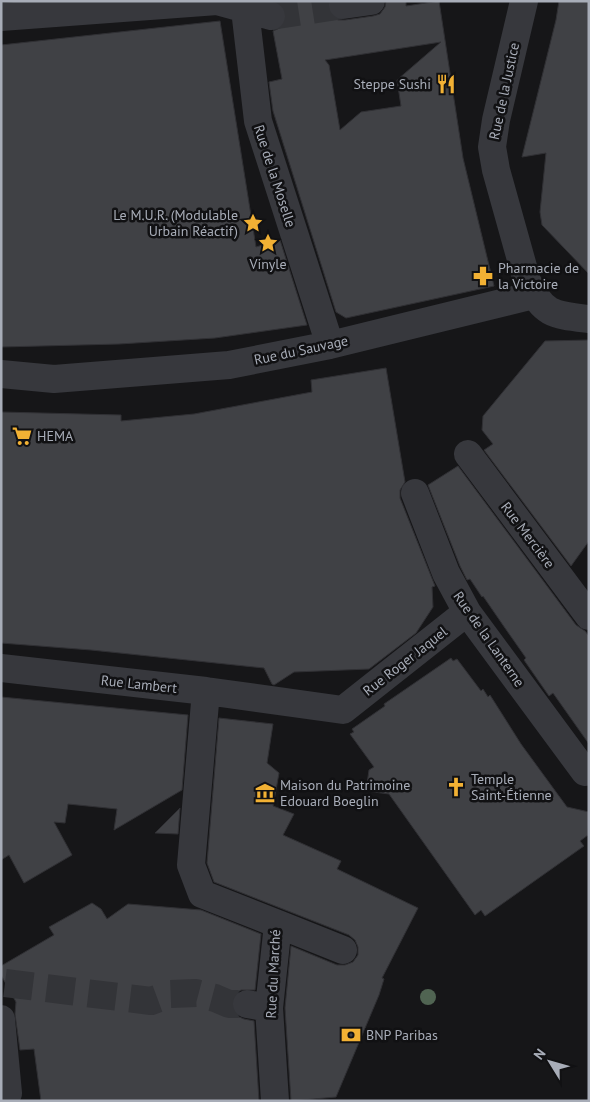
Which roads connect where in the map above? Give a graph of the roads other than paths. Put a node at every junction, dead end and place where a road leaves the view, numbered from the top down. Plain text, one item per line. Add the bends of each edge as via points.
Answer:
1 (371, 1) edge
2 (524, 1) edge
3 (342, 6) dead end
4 (254, 9) edge
5 (1, 17) edge
6 (534, 295) junction
7 (589, 319) edge
8 (330, 345) junction
9 (1, 374) edge
10 (468, 454) dead end
11 (415, 493) dead end
12 (467, 612) junction
13 (589, 616) edge
14 (1, 668) edge
15 (206, 691) junction
16 (343, 710) joint
17 (585, 772) dead end
18 (278, 924) junction
19 (343, 950) dead end
20 (2, 1019) edge
21 (2, 1101) edge
22 (275, 1101) edge

1 - 3 street
2 - 6 street, Rue de la Justice via 492,147 524,272
4 - 5 street via 217,1
4 - 8 street, Rue de la Moselle via 258,121
6 - 7 street via 545,309 561,316
6 - 8 street, Rue du Sauvage
8 - 9 street, Rue du Sauvage via 229,365 54,379
10 - 13 street, Rue Mercière
11 - 12 street, Rue de la Lanterne via 446,572
12 - 16 street, Rue Roger Jaquel
12 - 17 street, Rue de la Lanterne
14 - 15 street, Rue Lambert
15 - 16 street, Rue Lambert
15 - 18 street, Rue du Marché via 191,865 202,894
18 - 19 street
18 - 22 street, Rue du Marché via 258,1006
20 - 21 street via 8,1093

